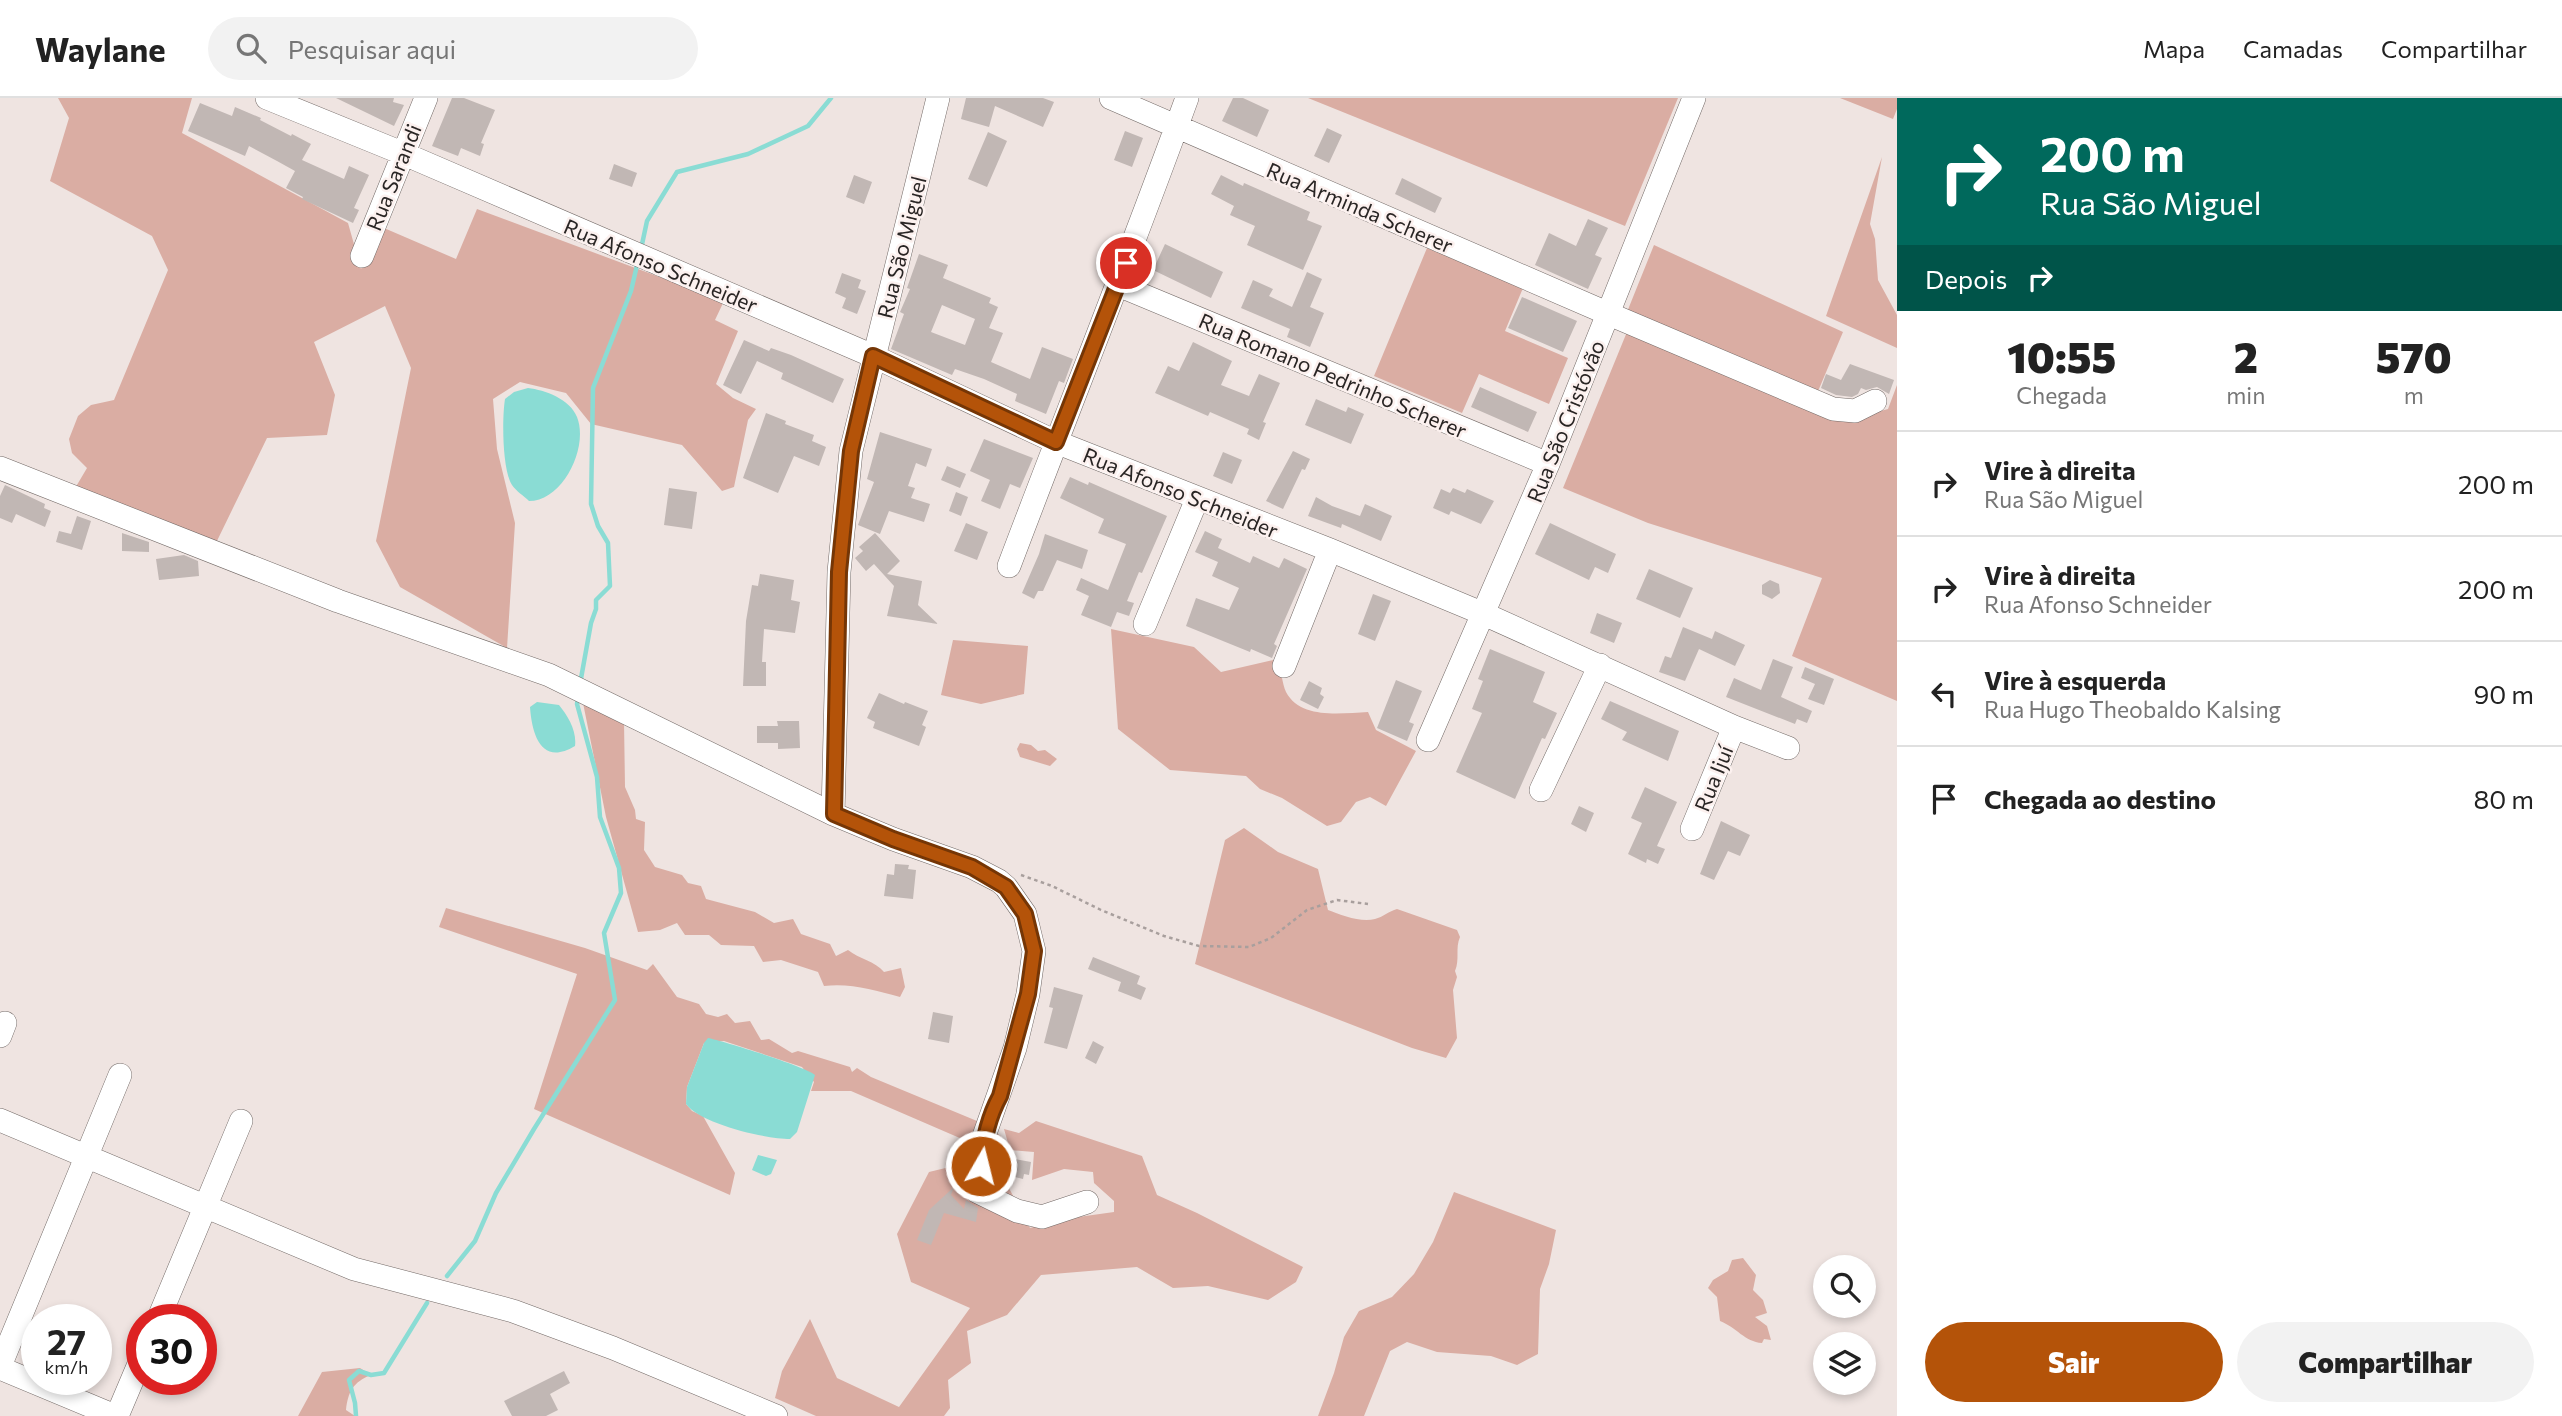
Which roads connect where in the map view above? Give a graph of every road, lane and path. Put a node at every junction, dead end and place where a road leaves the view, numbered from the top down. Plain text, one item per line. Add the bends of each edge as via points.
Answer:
1 (267, 98) edge
2 (426, 98) edge
3 (938, 98) edge
4 (1111, 98) edge
5 (1187, 98) edge
6 (1694, 98) edge
7 (1176, 128) junction
8 (402, 153) junction
9 (362, 256) dead end
10 (1118, 285) junction
11 (1609, 314) junction
12 (873, 356) junction
13 (1875, 401) dead end
14 (1056, 442) junction
15 (1548, 464) junction
16 (0, 468) edge
17 (1197, 499) junction
18 (1330, 550) junction
19 (1009, 566) dead end
20 (1484, 614) junction
21 (1145, 624) dead end
22 (1600, 664) junction
23 (1284, 666) dead end
24 (1734, 727) junction
25 (1428, 740) dead end
26 (1788, 748) dead end
27 (1541, 790) dead end
28 (834, 814) junction
29 (1692, 829) dead end
30 (999, 881) junction
31 (1368, 904) dead end
32 (120, 1075) dead end
33 (0, 1120) edge
34 (241, 1121) dead end
35 (87, 1156) junction
36 (1087, 1202) dead end
37 (206, 1205) junction
38 (165, 1304) edge
39 (0, 1367) edge
40 (126, 1393) edge
41 (746, 1410) edge
42 (116, 1416) edge
43 (776, 1416) edge

1 - 8 street, Rua Afonso Schneider
2 - 8 street, Rua Sarandi
3 - 12 street, Rua São Miguel
4 - 7 street, Rua Arminda Scherer
5 - 7 street
6 - 11 street, Rua São Cristóvão
7 - 10 street
7 - 11 street, Rua Arminda Scherer
8 - 9 street, Rua Sarandi
8 - 12 street, Rua Afonso Schneider
10 - 14 street
10 - 15 street, Rua Romano Pedrinho Scherer
11 - 13 street, Rua Arminda Scherer via 1833,409 1855,411
11 - 15 street, Rua São Cristóvão
12 - 14 street, Rua Afonso Schneider
12 - 28 street, Rua São Miguel via 851,451 839,572
14 - 17 street, Rua Afonso Schneider
14 - 19 street
15 - 20 street, Rua São Cristóvão
16 - 28 street via 338,601 549,674
17 - 18 street, Rua Afonso Schneider
17 - 21 street
18 - 20 street, Rua Afonso Schneider
18 - 23 street
20 - 22 street, Rua Afonso Schneider
20 - 25 street, Rua São Cristóvão
22 - 24 street, Rua Afonso Schneider
22 - 27 street
24 - 26 street, Rua Afonso Schneider
24 - 29 street, Rua Ijuí
28 - 30 street
30 - 31 path via 1023,874 1164,936 1199,946 1249,947 1271,938 1307,910 1336,900
30 - 36 street via 1025,914 1034,951 1015,1048 984,1139 978,1192 1017,1211 1042,1216
32 - 35 street
33 - 35 street
34 - 37 street
35 - 37 street
35 - 39 street
37 - 38 street
37 - 41 street via 354,1269 513,1311 613,1348
39 - 42 street
40 - 42 street
41 - 43 street

